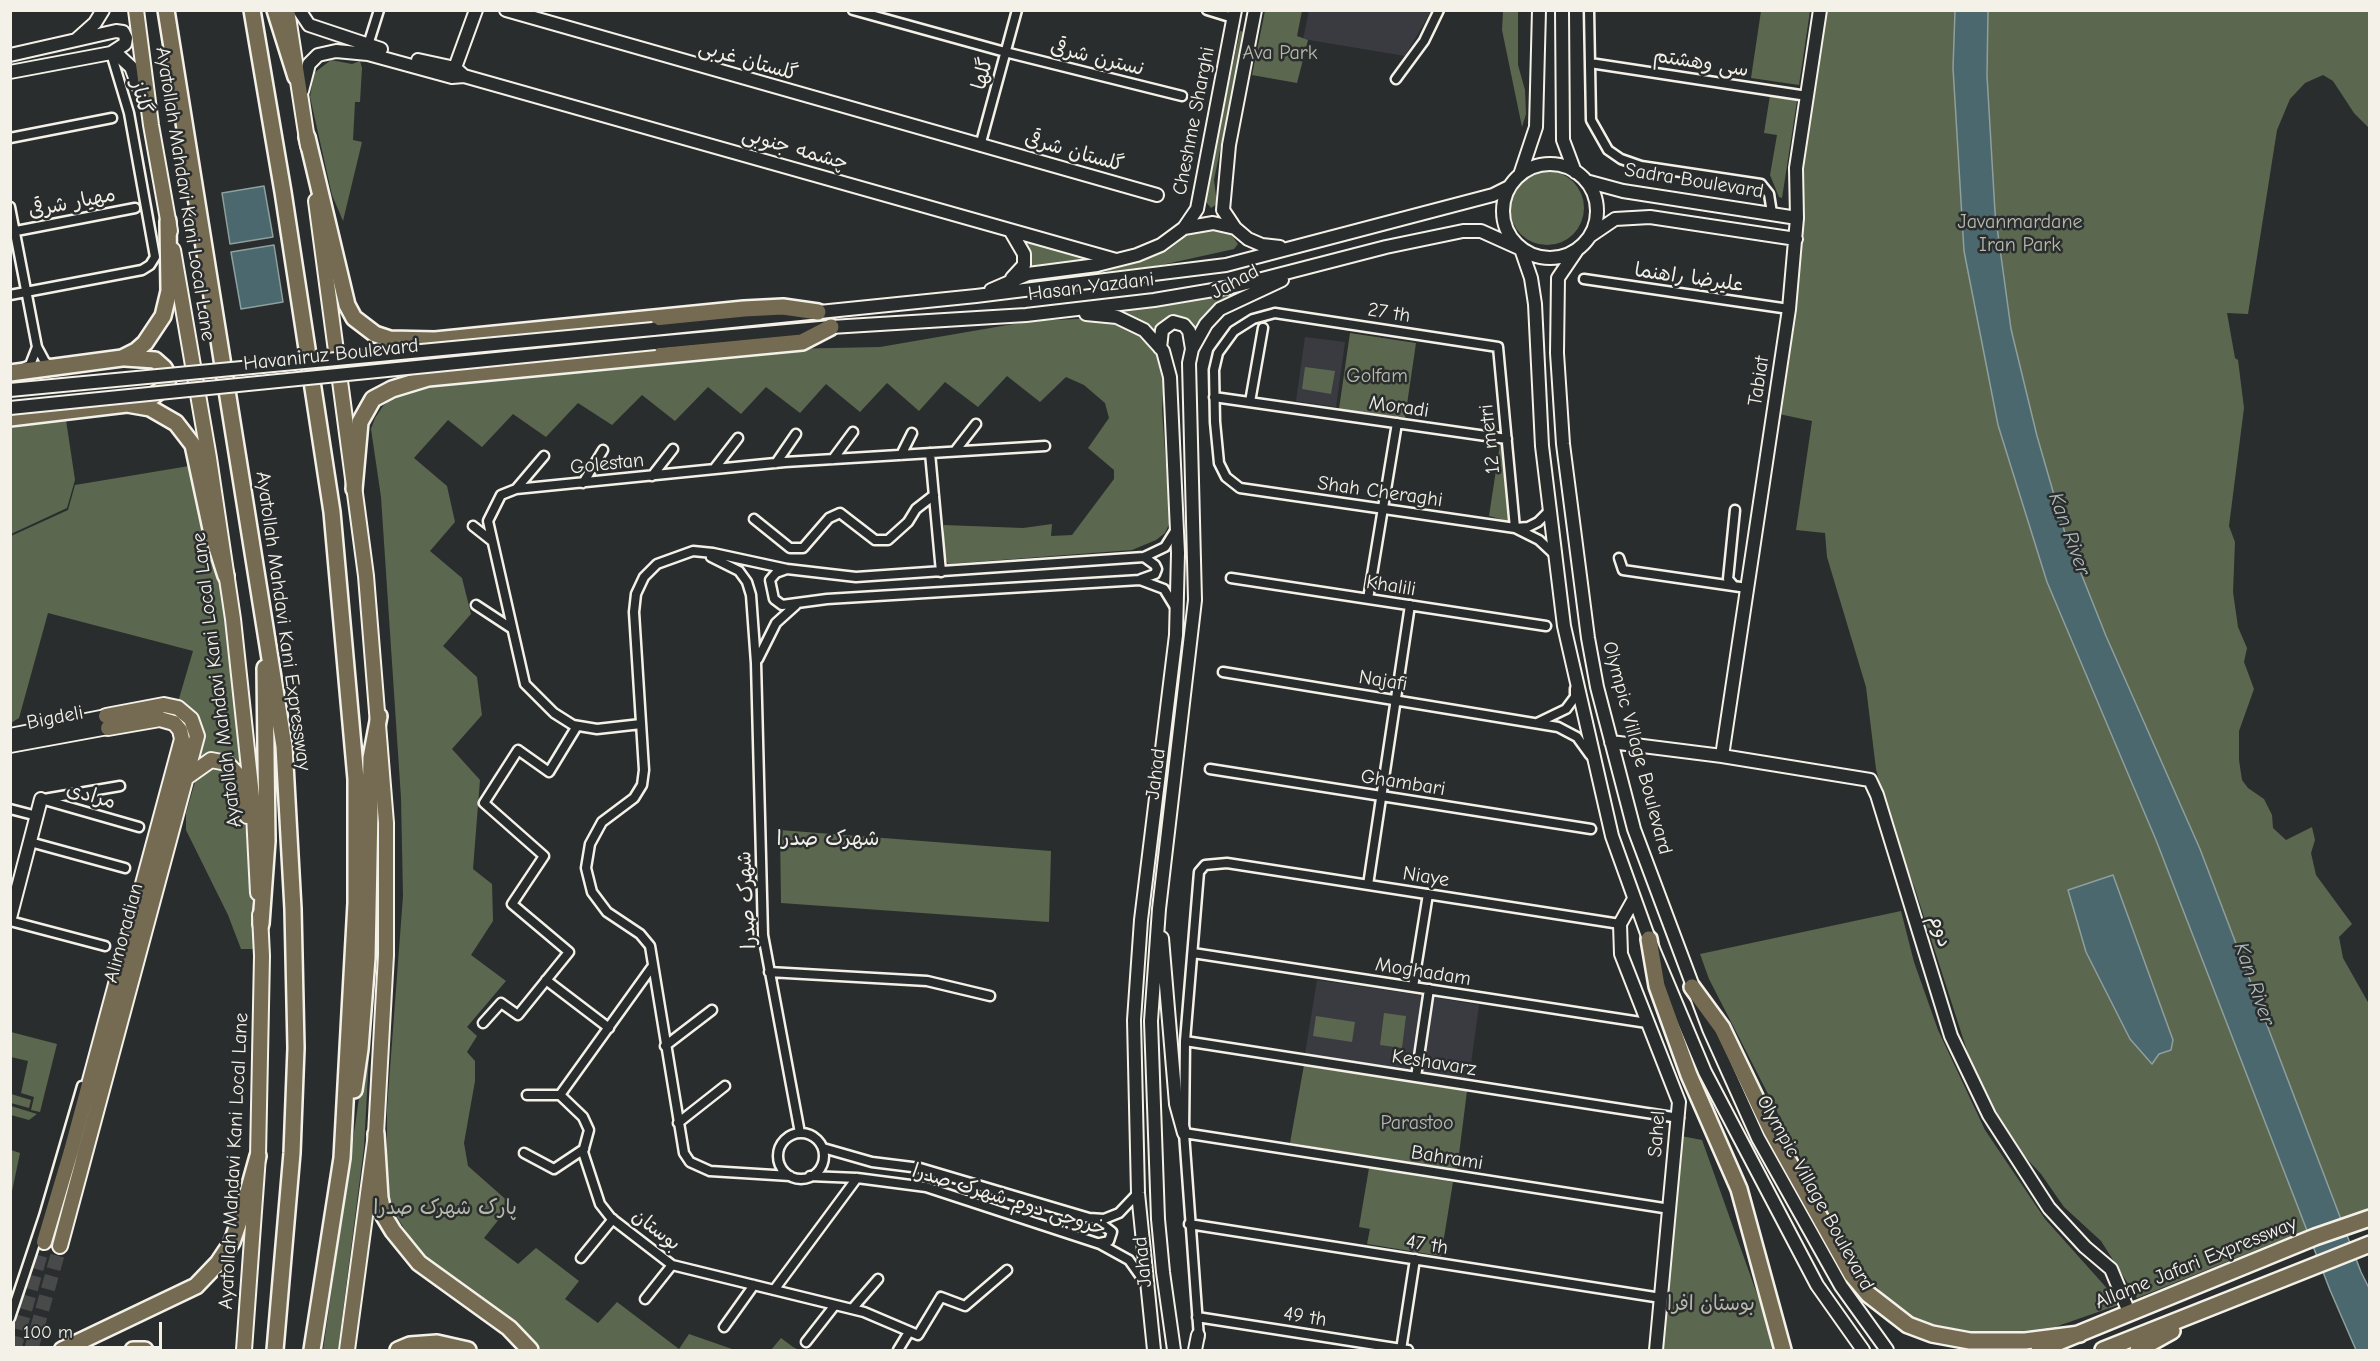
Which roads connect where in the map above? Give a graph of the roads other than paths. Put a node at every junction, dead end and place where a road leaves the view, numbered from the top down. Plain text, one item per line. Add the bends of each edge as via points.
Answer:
1 (103, 10) edge
2 (136, 10) edge
3 (166, 10) edge
4 (252, 10) edge
5 (275, 10) edge
6 (287, 10) edge
7 (299, 10) edge
8 (379, 10) edge
9 (477, 10) edge
10 (506, 10) edge
11 (853, 10) edge
12 (1017, 10) edge
13 (1208, 10) edge
14 (1255, 10) edge
15 (1439, 10) edge
16 (1539, 10) edge
17 (1562, 10) edge
18 (1589, 10) edge
19 (1820, 10) edge
20 (1234, 14) edge
21 (73, 43) junction
22 (368, 45) junction
23 (1005, 52) junction
24 (111, 53) junction
25 (10, 55) edge
26 (1590, 63) junction
27 (10, 72) edge
28 (457, 74) junction
29 (296, 77) junction
30 (1396, 79) dead end
31 (1182, 96) dead end
32 (1807, 96) junction
33 (301, 102) junction
34 (112, 118) dead end
35 (151, 125) junction
36 (307, 137) junction
37 (10, 138) edge
38 (980, 146) junction
39 (1575, 172) junction
40 (1520, 175) junction
41 (1586, 182) junction
42 (1509, 187) junction
43 (1157, 195) dead end
44 (10, 207) edge
45 (135, 208) dead end
46 (1197, 209) junction
47 (1223, 210) junction
48 (1772, 213) junction
49 (1797, 218) junction
50 (168, 221) junction
51 (1184, 228) junction
52 (1234, 228) junction
53 (1010, 230) junction
54 (13, 232) edge
55 (1590, 237) junction
56 (1796, 239) junction
57 (1288, 248) junction
58 (1521, 249) junction
59 (1577, 250) junction
60 (1116, 260) junction
61 (1310, 267) junction
62 (1584, 279) dead end
63 (1011, 280) junction
64 (26, 292) junction
65 (10, 295) edge
66 (976, 296) junction
67 (1789, 309) junction
68 (818, 312) junction
69 (1026, 315) junction
70 (831, 327) junction
71 (1263, 328) dead end
72 (653, 329) joint
73 (435, 340) junction
74 (655, 343) joint
75 (37, 347) junction
76 (1498, 347) joint
77 (1160, 348) junction
78 (1192, 349) junction
79 (122, 358) junction
80 (52, 366) junction
81 (14, 372) edge
82 (428, 378) junction
83 (10, 390) edge
84 (1215, 397) junction
85 (1250, 402) junction
86 (127, 404) junction
87 (10, 408) edge
88 (10, 418) edge
89 (1397, 423) junction
90 (976, 424) dead end
91 (853, 432) dead end
92 (912, 433) dead end
93 (796, 434) dead end
94 (738, 438) dead end
95 (1507, 439) junction
96 (1045, 446) dead end
97 (673, 449) dead end
98 (603, 450) dead end
99 (955, 452) junction
100 (930, 453) junction
101 (901, 455) junction
102 (544, 456) dead end
103 (832, 459) junction
104 (776, 463) junction
105 (714, 469) junction
106 (652, 476) junction
107 (583, 483) junction
108 (354, 489) junction
109 (516, 489) junction
110 (934, 495) junction
111 (1383, 509) junction
112 (1735, 510) dead end
113 (1549, 511) junction
114 (754, 519) dead end
115 (473, 526) dead end
116 (1515, 528) junction
117 (1176, 529) junction
118 (492, 542) junction
119 (693, 551) junction
120 (1554, 554) junction
121 (1144, 557) junction
122 (1619, 558) dead end
123 (787, 569) junction
124 (940, 572) junction
125 (226, 576) junction
126 (1231, 578) dead end
127 (1140, 580) junction
128 (1734, 586) junction
129 (1747, 588) junction
130 (1368, 599) junction
131 (476, 605) dead end
132 (796, 605) junction
133 (1410, 605) junction
134 (1177, 613) junction
135 (1546, 626) dead end
136 (511, 628) junction
137 (267, 641) junction
138 (756, 663) junction
139 (1223, 672) dead end
140 (1575, 685) junction
141 (1395, 700) junction
142 (379, 716) junction
143 (107, 722) junction
144 (1537, 723) junction
145 (641, 724) junction
146 (578, 726) junction
147 (10, 735) edge
148 (1611, 742) junction
149 (10, 746) edge
150 (1722, 756) junction
151 (1594, 764) junction
152 (1210, 769) dead end
153 (187, 777) junction
154 (120, 786) dead end
155 (1381, 796) junction
156 (41, 799) junction
157 (10, 809) edge
158 (37, 816) junction
159 (140, 827) dead end
160 (1591, 829) dead end
161 (30, 842) junction
162 (255, 851) junction
163 (125, 867) dead end
164 (15, 882) edge
165 (1368, 885) junction
166 (1428, 894) junction
167 (1634, 899) junction
168 (1160, 909) junction
169 (10, 920) edge
170 (261, 924) junction
171 (1620, 924) junction
172 (1649, 939) junction
173 (105, 946) dead end
174 (1193, 953) junction
175 (652, 967) junction
176 (769, 972) junction
177 (546, 980) junction
178 (1413, 987) junction
179 (1692, 987) junction
180 (1430, 989) junction
181 (990, 996) dead end
182 (712, 1010) dead end
183 (483, 1023) dead end
184 (1647, 1023) junction
185 (609, 1028) junction
186 (102, 1038) junction
187 (1185, 1041) junction
188 (665, 1046) junction
189 (1416, 1077) junction
190 (725, 1086) dead end
191 (527, 1095) dead end
192 (560, 1095) junction
193 (1679, 1118) junction
194 (678, 1123) junction
195 (800, 1133) junction
196 (1184, 1133) junction
197 (376, 1134) junction
198 (823, 1148) junction
199 (584, 1149) junction
200 (524, 1153) dead end
201 (258, 1156) junction
202 (342, 1158) junction
203 (790, 1176) junction
204 (810, 1176) junction
205 (857, 1178) junction
206 (1138, 1193) junction
207 (1670, 1209) junction
208 (1095, 1218) junction
209 (2370, 1218) edge
210 (613, 1219) junction
211 (1189, 1224) junction
212 (44, 1242) tunnel mouth
213 (1100, 1244) junction
214 (2370, 1244) edge
215 (60, 1246) tunnel mouth
216 (581, 1258) dead end
217 (1415, 1259) junction
218 (672, 1265) junction
219 (1007, 1270) dead end
220 (878, 1280) dead end
221 (754, 1285) junction
222 (1147, 1285) junction
223 (774, 1290) junction
224 (1661, 1298) junction
225 (645, 1299) dead end
226 (835, 1305) junction
227 (2126, 1305) dead end
228 (852, 1309) junction
229 (2197, 1314) junction
230 (1197, 1317) junction
231 (10, 1318) edge
232 (724, 1327) dead end
233 (909, 1332) junction
234 (2080, 1334) junction
235 (1198, 1335) joint
236 (806, 1342) dead end
237 (62, 1350) edge
238 (133, 1350) edge
239 (145, 1350) edge
240 (244, 1350) edge
241 (275, 1350) edge
242 (312, 1350) edge
243 (347, 1350) edge
244 (398, 1350) edge
245 (468, 1350) edge
246 (530, 1350) edge
247 (898, 1350) edge
248 (1154, 1350) edge
249 (1174, 1350) edge
250 (1198, 1350) edge
251 (1403, 1350) edge
252 (1656, 1350) edge
253 (1783, 1350) edge
254 (1863, 1350) edge
255 (1887, 1350) edge
256 (2039, 1350) edge
257 (2103, 1350) edge
258 (2138, 1350) edge

1 - 21 street
2 - 35 main road, Ayatollah Mahdavi Kani Local Lane
3 - 137 highway, Ayatollah Mahdavi Kani Expressway
4 - 202 highway via 332,512 356,779 356,903
5 - 29 highway
6 - 29 main road
7 - 22 street, چشمه جنوبی via 309,25
8 - 22 street
9 - 28 street
10 - 38 street, گلستان غربی
11 - 23 street, نسترن شرقی
12 - 23 street, گلها
13 - 20 street
14 - 47 street, Cheshme Sharghi via 1228,145
15 - 30 street via 1424,41
16 - 40 street via 1536,127
17 - 39 street via 1563,140
18 - 26 street
19 - 32 street, Tabiat
20 - 46 street, Cheshme Sharghi
21 - 24 street via 123,32 125,44
21 - 25 street
22 - 28 street, چشمه جنوبی
23 - 31 street, نسترن شرقی
23 - 38 street, گلها
24 - 27 street
24 - 35 street via 131,68
24 - 64 street, گلناز via 129,112 155,257 142,270
26 - 32 street, سی وهشتم
26 - 48 street via 1591,120 1608,150 1641,166 1761,184 1769,194
28 - 33 street, چشمه جنوبی via 368,54 336,51 318,56 309,64
28 - 53 street, چشمه جنوبی
29 - 33 main road
32 - 49 street, Tabiat via 1796,168
33 - 36 main road
34 - 37 street
35 - 50 main road, Ayatollah Mahdavi Kani Local Lane
36 - 73 highway via 339,280 354,318 375,334 390,339
36 - 108 main road
38 - 43 street, گلستان شرقی
39 - 40 street via 1547,164
39 - 41 street
40 - 42 street
41 - 48 street, Sadra Boulevard
41 - 55 street via 1597,208
42 - 57 street, Hasan Yazdani via 1493,195
42 - 58 street via 1503,207 1505,227
44 - 54 street
45 - 54 street, مهیار شرقی
46 - 47 street via 1207,218
46 - 51 street, Cheshme Sharghi
47 - 52 street
48 - 49 street, Sadra Boulevard
49 - 56 street, Tabiat
50 - 79 highway via 169,291 162,316 145,343
50 - 125 main road, Ayatollah Mahdavi Kani Local Lane
51 - 52 street via 1213,222
51 - 60 street, Cheshme Sharghi via 1161,245
52 - 57 street via 1262,245
53 - 60 street, چشمه جنوبی
53 - 63 street via 1024,254 1023,265
54 - 64 street
55 - 56 street via 1615,219 1650,217
55 - 59 street
56 - 67 street, Tabiat
57 - 66 street, Hasan Yazdani via 1226,265
58 - 59 street via 1549,258
58 - 61 street, Hasan Yazdani via 1481,231 1463,231
58 - 113 street, Olympic Village Boulevard via 1535,304
59 - 148 street, Olympic Village Boulevard via 1558,278 1557,352 1563,444 1588,638
60 - 63 street, Cheshme Sharghi
61 - 69 street, Hasan Yazdani via 1231,287
61 - 78 street, Jahad via 1220,309
62 - 67 street, علیرضا راهنما
63 - 66 street, Cheshme Sharghi
64 - 65 street
64 - 75 street
66 - 68 street, Hasan Yazdani
67 - 129 street, Tabiat
68 - 72 street, Hasan Yazdani
68 - 73 highway via 783,307 744,309
69 - 70 street, Hasan Yazdani
69 - 77 street, Jahad via 1117,317 1144,330
70 - 74 street, Hasan Yazdani
70 - 82 highway via 802,342
71 - 85 street
72 - 83 street, Havaniruz Boulevard, bridge
73 - 82 highway via 392,346 381,352 381,366 391,375
74 - 87 street, Havaniruz Boulevard, bridge
75 - 80 street via 45,362
75 - 81 street via 30,364
76 - 84 street, 27 th via 1275,313 1253,320 1226,340 1214,370
76 - 95 street, 12 metri
77 - 78 street via 1162,330 1173,322 1189,331
77 - 117 street, Jahad via 1170,377
78 - 168 street, Jahad via 1188,376 1195,600
79 - 80 highway
79 - 86 highway via 155,360 168,375 162,391
80 - 81 highway
82 - 108 highway via 387,390 368,405 358,429
84 - 85 street, Moradi
84 - 111 street, Shah Cheraghi via 1219,463 1226,477 1240,489
85 - 89 street, Moradi
86 - 88 highway
86 - 125 highway via 163,414 176,423 193,445 211,529
89 - 95 street, Moradi
89 - 111 street
90 - 99 street
91 - 103 street
92 - 101 street
93 - 104 street
94 - 105 street
95 - 116 street, 12 metri
96 - 99 street, Golestan
97 - 106 street
98 - 107 street
99 - 100 street, Golestan
100 - 101 street, Golestan
100 - 110 street
101 - 103 street, Golestan
102 - 109 street
103 - 104 street, Golestan
104 - 105 street, Golestan
105 - 106 street, Golestan
106 - 107 street, Golestan
107 - 109 street, Golestan
108 - 142 main road
109 - 118 street via 501,495 493,507 488,521
110 - 114 street via 888,540 875,540 840,513 829,518 803,548 789,548
110 - 124 street
111 - 116 street, Shah Cheraghi
111 - 130 street
112 - 128 street via 1728,579
113 - 116 street via 1538,522
113 - 120 street, Olympic Village Boulevard
115 - 118 street
116 - 120 street via 1539,540
117 - 121 street via 1165,547
117 - 134 street, Jahad
118 - 136 street
119 - 123 street
119 - 138 street, شهرک صدرا via 729,565 747,582
119 - 145 street via 657,564 644,577 636,594
120 - 140 street, Olympic Village Boulevard
121 - 124 street
121 - 127 street via 1157,569 1155,574
122 - 128 street via 1623,570
123 - 124 street via 856,577
123 - 132 street via 770,580 770,590 782,605
125 - 162 main road, Ayatollah Mahdavi Kani Local Lane via 245,720
126 - 130 street, Khalili
127 - 132 street via 827,599
127 - 134 street via 1158,585 1169,594
128 - 129 street
129 - 150 street, Tabiat
130 - 133 street, Khalili
131 - 136 street
132 - 138 street via 776,623
133 - 135 street, Khalili
133 - 141 street
134 - 206 street, Jahad via 1136,979
136 - 146 street via 525,684 554,713
137 - 170 highway via 267,841
137 - 241 highway, Ayatollah Mahdavi Kani Expressway via 284,746 296,1048 292,1153
138 - 176 street, شهرک صدرا via 763,935
139 - 141 street, Najafi
140 - 144 street via 1575,697 1566,709
140 - 151 street, Olympic Village Boulevard
141 - 144 street, Najafi
141 - 155 street
142 - 197 main road via 386,823 387,940
142 - 202 highway via 371,758 368,958 360,1049
143 - 147 street, Bigdeli
143 - 149 street, Bigdeli
143 - 153 main road, Alimoradian via 164,705 178,708 192,719 197,736
143 - 186 main road, Alimoradian via 160,719 174,723 182,739
144 - 151 street, Najafi via 1558,727 1576,737
145 - 146 street via 597,729
145 - 175 street via 642,785 634,798 602,822 590,844 586,868 592,892 607,912 640,934 650,946
146 - 177 street via 549,772 518,750 484,803 544,856 512,904 569,952
148 - 150 street, دوم
148 - 179 street, Olympic Village Boulevard via 1634,829
150 - 227 street, دوم via 1870,780 1951,1036 1989,1115 2049,1208 2111,1269
151 - 167 street, Olympic Village Boulevard via 1612,836
152 - 155 street, Ghambari
153 - 162 main road via 211,760 234,768
153 - 215 main road, Alimoradian
154 - 156 street, مرادی
155 - 160 street, Ghambari
155 - 165 street
156 - 158 street
156 - 159 street, مرادی
157 - 158 street
158 - 161 street
161 - 163 street
161 - 164 street
162 - 170 main road, Ayatollah Mahdavi Kani Local Lane
164 - 169 street
165 - 166 street, Niaye
165 - 174 street, Niaye via 1227,863 1205,865 1199,872
166 - 171 street, Niaye
166 - 178 street
167 - 171 street
167 - 172 street, Olympic Village Boulevard
168 - 196 street via 1176,1104
168 - 249 street, Jahad via 1152,992 1154,1140 1162,1272
169 - 173 street
170 - 201 main road, Ayatollah Mahdavi Kani Local Lane
171 - 184 street, Sahel via 1621,954
172 - 253 highway via 1657,986 1689,1075 1739,1189
172 - 254 street, Olympic Village Boulevard via 1705,1071 1817,1285
174 - 178 street, Moghadam
174 - 187 street
175 - 185 street
175 - 188 street
176 - 181 street via 927,981
176 - 195 street, شهرک صدرا
177 - 183 street via 518,1015 501,1003
177 - 185 street
178 - 180 street, Moghadam
179 - 234 highway via 1722,1028 1771,1130 1852,1275 1868,1294 1908,1325 1932,1334 1970,1341 2025,1341
179 - 255 street, Olympic Village Boulevard via 1758,1138 1841,1286
180 - 184 street, Moghadam
180 - 189 street
182 - 188 street
184 - 193 street, Sahel via 1679,1101
185 - 192 street
186 - 212 main road, Alimoradian
186 - 231 street via 84,1077
187 - 189 street, Keshavarz
187 - 196 street
188 - 194 street
189 - 193 street, Keshavarz
190 - 194 street
191 - 192 street
192 - 199 street, بوستان via 583,1117 589,1130
193 - 207 street, Sahel
194 - 203 street via 684,1154 699,1168
195 - 198 street via 813,1136
195 - 203 street via 788,1137 778,1154 781,1167
196 - 207 street, Bahrami
196 - 211 street
197 - 243 main road
197 - 246 highway via 380,1198 393,1231 419,1263 509,1328
198 - 204 street via 822,1164
198 - 208 street via 872,1162 920,1168
199 - 200 street via 554,1169
199 - 210 street, بوستان via 600,1204
201 - 237 highway via 231,1242 196,1286
201 - 240 main road, Ayatollah Mahdavi Kani Local Lane
202 - 242 highway
203 - 204 street
204 - 205 street, خروجی دوم شهرک صدرا
205 - 213 street, خروجی دوم شهرک صدرا via 926,1187
205 - 223 street
206 - 208 street via 1119,1213
206 - 222 street, Jahad
207 - 224 street, Sahel
208 - 213 street via 1112,1232 1109,1241
209 - 234 highway, Allame Jafari Expressway
210 - 216 street
210 - 218 street, بوستان
211 - 217 street, 47 th
211 - 230 street
213 - 222 street, خروجی دوم شهرک صدرا via 1129,1260
214 - 229 highway
217 - 224 street, 47 th
217 - 251 street
218 - 221 street, بوستان
218 - 225 street
219 - 233 street via 965,1306 941,1297 918,1335
220 - 228 street
221 - 223 street, بوستان
221 - 232 street
222 - 248 street, Jahad
223 - 226 street, بوستان
224 - 252 street, Sahel
226 - 228 street, بوستان
226 - 236 street
228 - 233 street, بوستان
229 - 257 highway
229 - 258 highway
230 - 235 street
230 - 251 street, 49 th
233 - 247 street
234 - 256 highway, Allame Jafari Expressway
235 - 250 street
238 - 239 highway
244 - 245 highway via 437,1343

